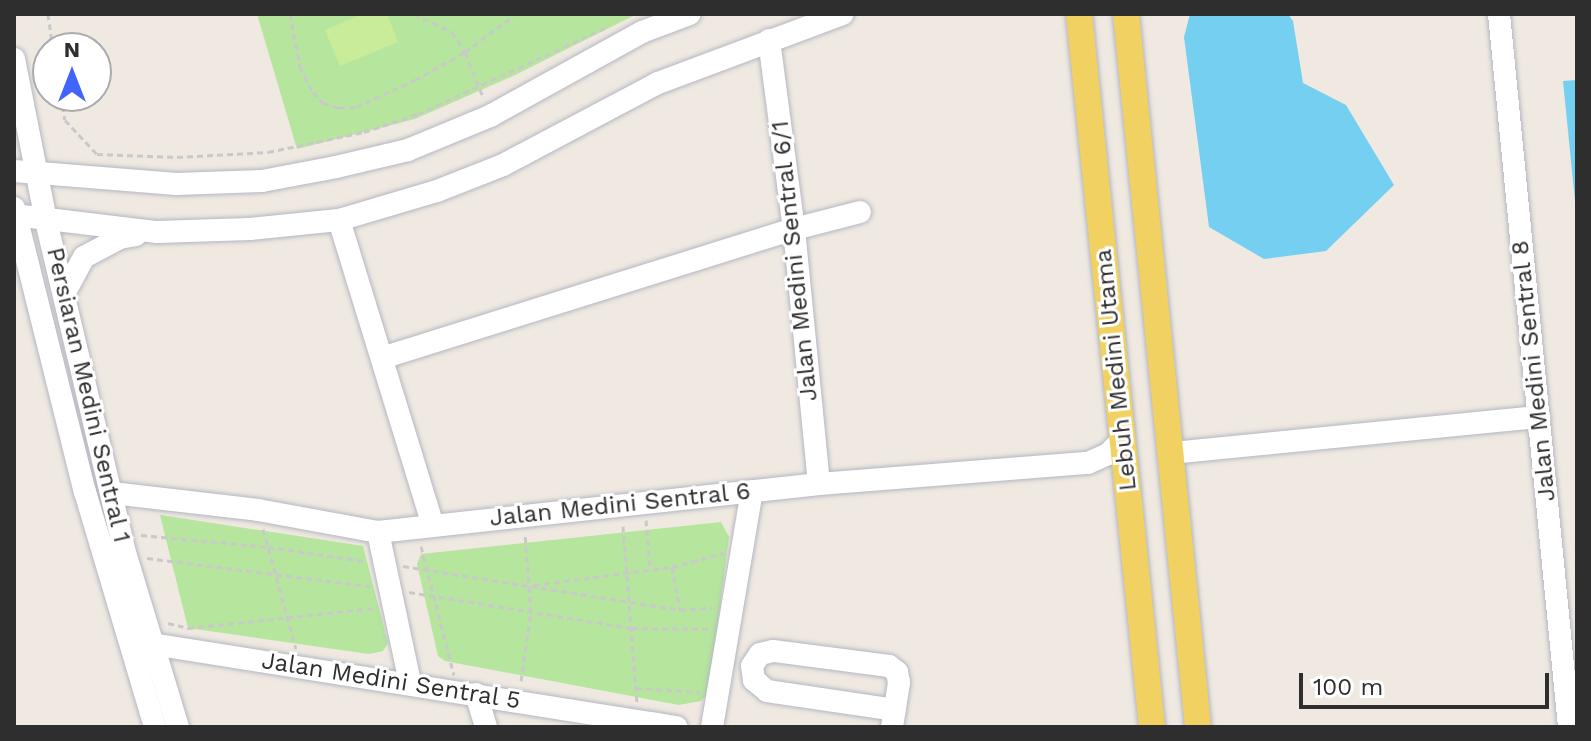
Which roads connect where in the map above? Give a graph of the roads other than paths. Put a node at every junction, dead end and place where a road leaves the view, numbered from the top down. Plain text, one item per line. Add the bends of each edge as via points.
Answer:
1 (690, 14) edge
2 (843, 14) edge
3 (1079, 14) edge
4 (1126, 14) edge
5 (1499, 14) edge
6 (769, 40) junction
7 (14, 59) edge
8 (14, 171) edge
9 (38, 174) junction
10 (14, 208) edge
11 (860, 212) dead end
12 (14, 215) edge
13 (339, 220) junction
14 (46, 221) junction
15 (794, 229) junction
16 (157, 232) junction
17 (64, 294) junction
18 (382, 358) junction
19 (1539, 417) junction
20 (1123, 439) junction
21 (1171, 453) junction
22 (819, 484) junction
23 (752, 491) junction
24 (112, 493) junction
25 (425, 526) junction
26 (378, 532) junction
27 (152, 644) junction
28 (410, 683) junction
29 (467, 693) junction
30 (893, 718) edge
31 (155, 727) edge
32 (178, 727) edge
33 (486, 727) edge
34 (676, 727) edge
35 (712, 727) edge
36 (1152, 727) edge
37 (1198, 727) edge
38 (1569, 727) edge

1 - 9 street via 642,32 490,116 408,150 262,181 176,184
2 - 6 street
3 - 20 main road, Lebuh Medini Utama
4 - 21 main road, Lebuh Medini Utama
5 - 19 street, Jalan Medini Sentral 8
6 - 13 street via 658,83 503,165
6 - 15 street, Jalan Medini Sentral 6/1
7 - 9 street, Persiaran Medini Sentral 1
8 - 9 street
9 - 14 street, Persiaran Medini Sentral 1
10 - 12 street, Persiaran Medini Sentral 1
11 - 15 street
12 - 14 street
12 - 31 street, Persiaran Medini Sentral 1 via 85,492
13 - 16 street
13 - 18 street
14 - 16 street
14 - 17 street, Persiaran Medini Sentral 1
15 - 18 street
15 - 22 street, Jalan Medini Sentral 6/1
16 - 17 street via 119,238 84,257
17 - 24 street, Persiaran Medini Sentral 1
18 - 25 street
19 - 21 street
19 - 38 street, Jalan Medini Sentral 8
20 - 22 street, Jalan Medini Sentral 6 via 1088,463
20 - 36 main road, Lebuh Medini Utama
21 - 37 main road, Lebuh Medini Utama
22 - 23 street, Jalan Medini Sentral 6
23 - 25 street, Jalan Medini Sentral 6
23 - 35 street
24 - 26 street, Jalan Medini Sentral 6 via 258,510
24 - 27 street, Persiaran Medini Sentral 1
25 - 26 street, Jalan Medini Sentral 6
26 - 28 street
27 - 28 street, Jalan Medini Sentral 5
27 - 32 street, Persiaran Medini Sentral 1
28 - 29 street, Jalan Medini Sentral 5
29 - 33 street
29 - 34 street, Jalan Medini Sentral 5
30 - 30 street via 899,683 889,666 773,651 760,654 752,666 754,680 767,691

